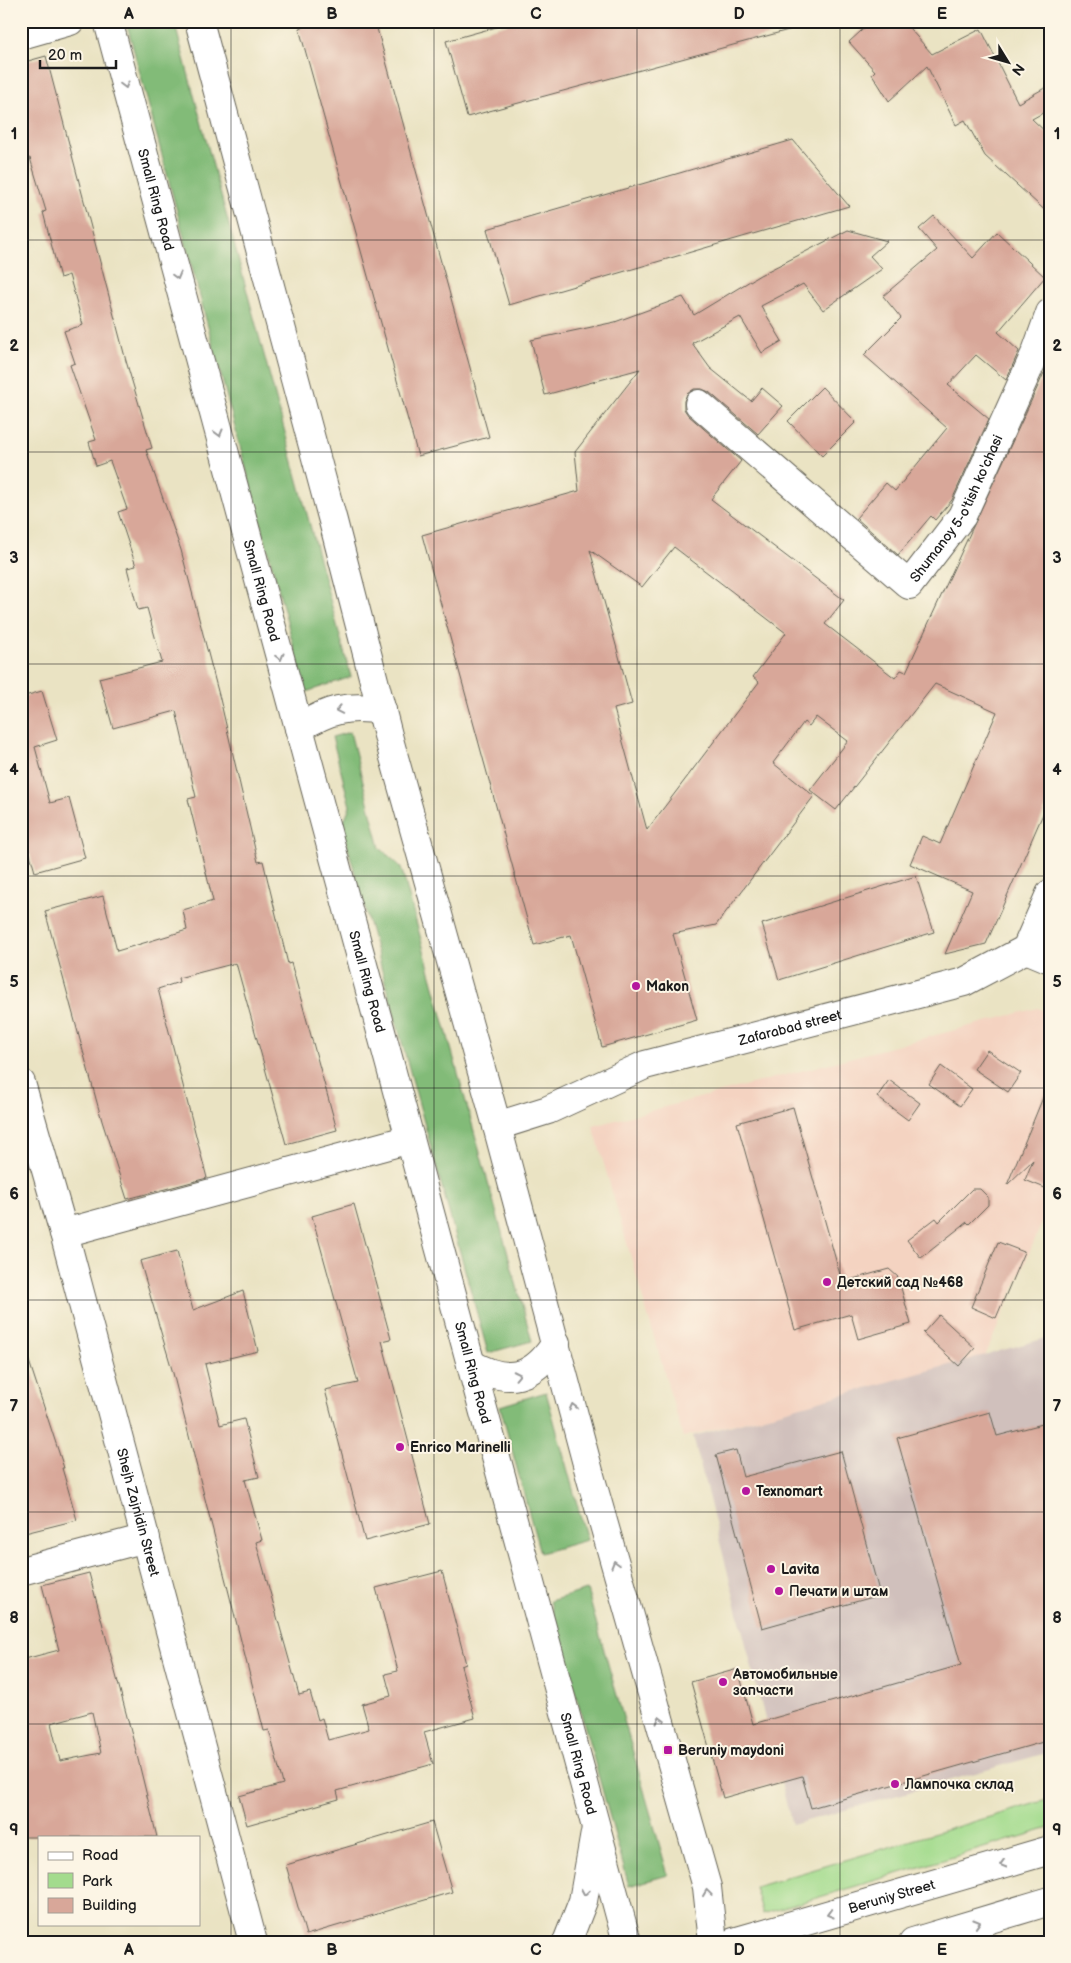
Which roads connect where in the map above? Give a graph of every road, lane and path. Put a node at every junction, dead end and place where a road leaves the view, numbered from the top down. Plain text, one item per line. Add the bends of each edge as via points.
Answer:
1 (70, 21) edge
2 (108, 21) edge
3 (199, 21) edge
4 (21, 35) edge
5 (1050, 313) edge
6 (699, 404) dead end
7 (382, 710) junction
8 (299, 728) junction
9 (1050, 894) edge
10 (1038, 954) edge
11 (21, 1083) edge
12 (497, 1126) junction
13 (410, 1139) junction
14 (64, 1232) junction
15 (556, 1343) junction
16 (472, 1364) junction
17 (146, 1538) junction
18 (21, 1571) edge
19 (596, 1826) junction
20 (1050, 1850) edge
21 (1050, 1901) edge
22 (253, 1942) edge
23 (567, 1942) edge
24 (627, 1942) edge
25 (713, 1942) edge
26 (734, 1942) edge
27 (913, 1942) edge

1 - 4 main road
2 -> 8 main road, Small Ring Road
3 - 7 main road
5 - 6 main road, Shumanoy 5-o'tish ko'chasi via 1036,352 962,516 909,585
7 -> 8 main road via 357,706 334,710
7 - 12 main road
8 - 13 main road, Small Ring Road
9 - 10 main road, Zafarabad street
10 - 12 main road, Zafarabad street via 964,982 646,1065 548,1110
11 - 14 main road, Shejh Zajnidin Street
12 - 15 main road
13 - 14 main road
13 - 16 main road, Small Ring Road
14 - 17 main road, Shejh Zajnidin Street
16 -> 15 main road via 496,1375 520,1376 542,1362
25 -> 15 main road via 707,1887 591,1479
16 - 19 main road, Small Ring Road
17 - 18 main road
17 - 22 main road, Shejh Zajnidin Street
19 -> 23 main road via 583,1901
19 - 24 main road, Small Ring Road
20 -> 26 main road, Beruniy Street
27 -> 21 main road

